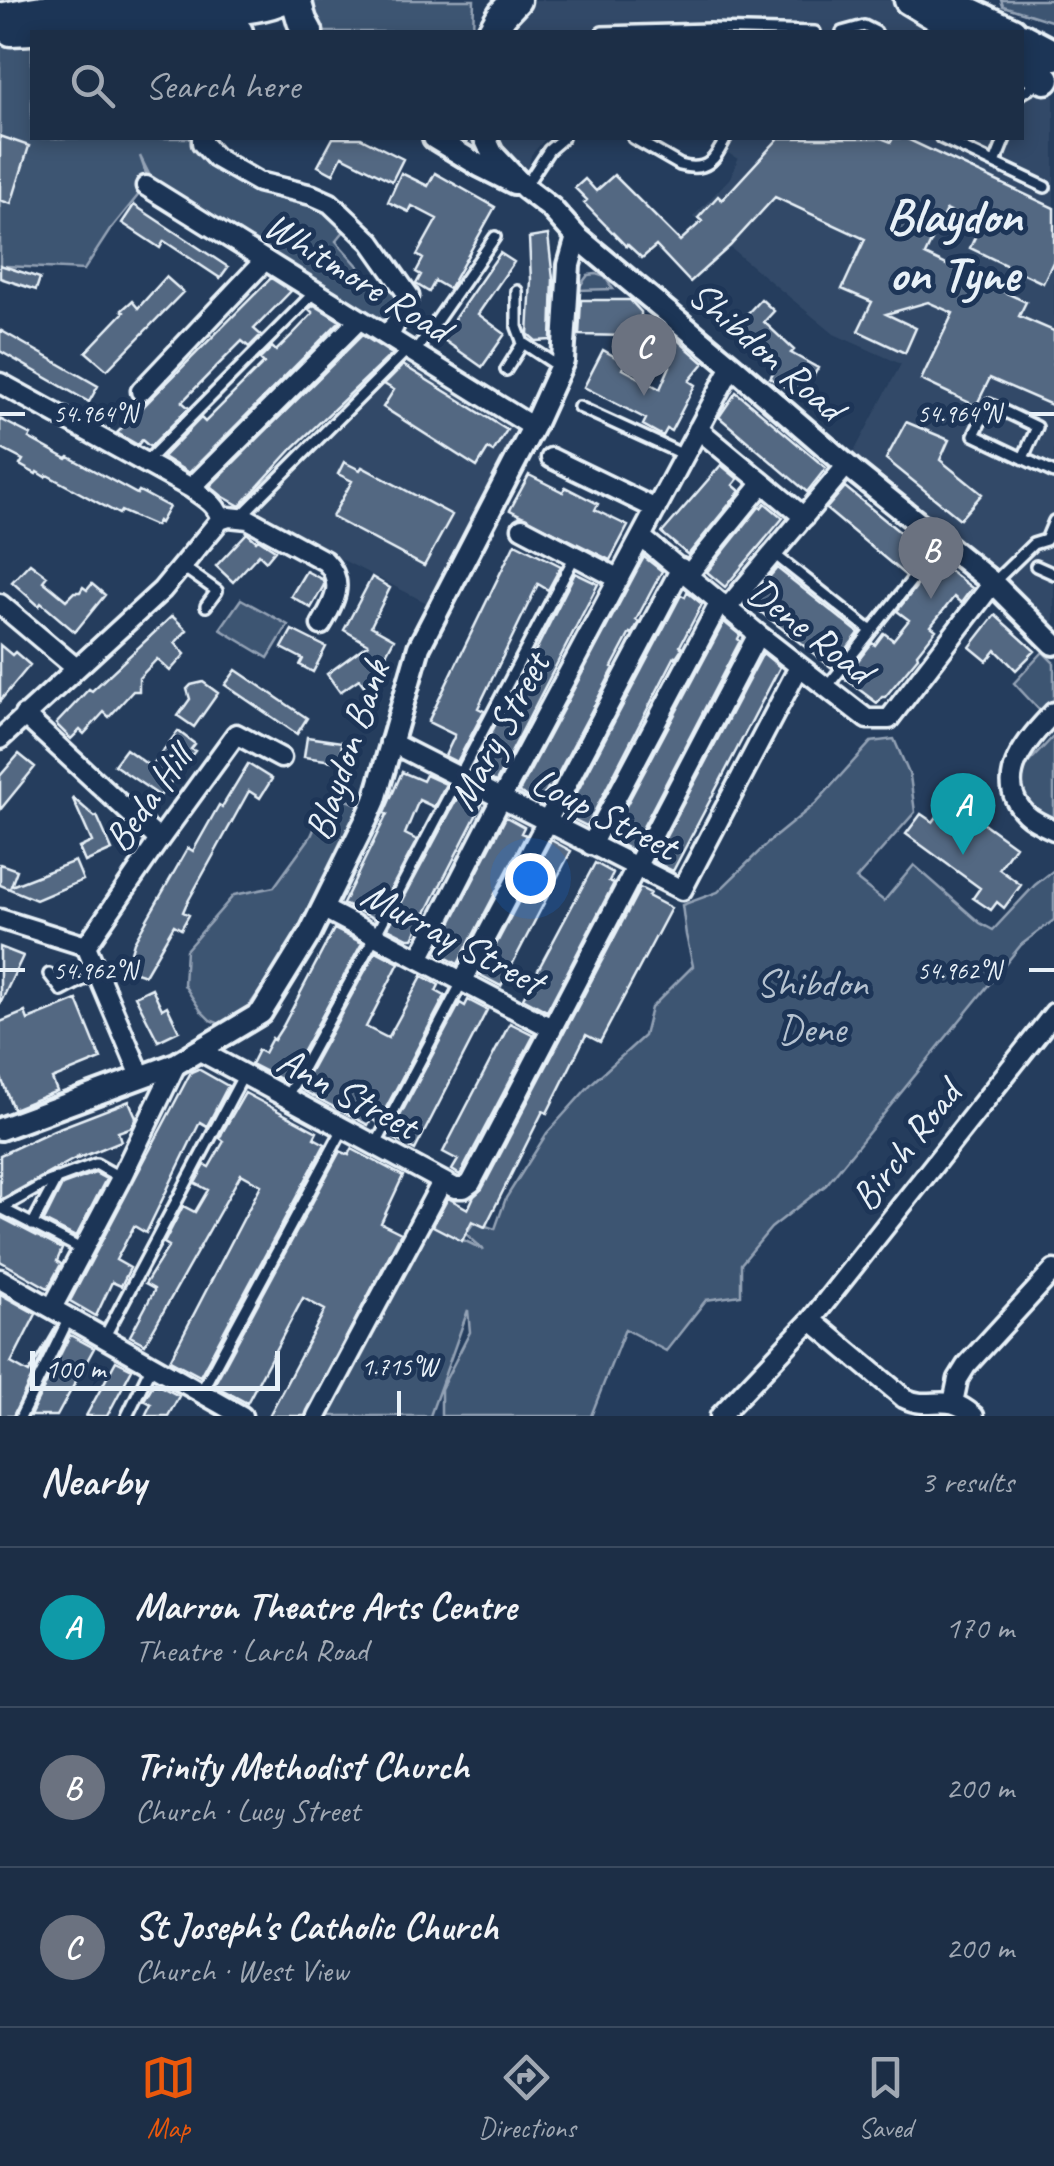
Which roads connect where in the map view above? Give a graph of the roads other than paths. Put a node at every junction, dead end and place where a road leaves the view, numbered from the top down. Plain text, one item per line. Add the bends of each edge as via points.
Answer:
1 (281, 0) edge
2 (296, 0) edge
3 (487, 0) edge
4 (516, 0) edge
5 (909, 0) edge
6 (943, 0) edge
7 (0, 18) edge
8 (0, 30) edge
9 (225, 30) edge
10 (307, 30) edge
11 (492, 30) edge
12 (493, 30) edge
13 (673, 30) edge
14 (733, 30) edge
15 (961, 30) edge
16 (1008, 30) edge
17 (1024, 43) edge
18 (1036, 73) edge
19 (202, 140) edge
20 (437, 140) edge
21 (486, 140) edge
22 (547, 140) edge
23 (561, 140) edge
24 (637, 140) edge
25 (725, 140) edge
26 (944, 140) edge
27 (1004, 140) edge
28 (549, 150) junction
29 (994, 163) junction
30 (146, 186) dead end
31 (1045, 187) dead end
32 (525, 188) junction
33 (577, 237) junction
34 (495, 238) dead end
35 (265, 260) junction
36 (316, 291) junction
37 (517, 291) dead end
38 (360, 318) junction
39 (389, 336) junction
40 (523, 343) junction
41 (412, 350) junction
42 (732, 366) junction
43 (560, 368) junction
44 (506, 370) dead end
45 (0, 384) edge
46 (141, 391) dead end
47 (579, 406) dead end
48 (533, 427) junction
49 (698, 429) junction
50 (684, 455) junction
51 (552, 458) dead end
52 (1024, 458) junction
53 (145, 463) junction
54 (847, 466) junction
55 (1054, 473) edge
56 (763, 483) junction
57 (192, 488) junction
58 (656, 509) junction
59 (240, 517) junction
60 (804, 517) junction
61 (220, 520) junction
62 (1054, 521) edge
63 (522, 528) dead end
64 (641, 537) junction
65 (942, 542) junction
66 (1050, 542) edge
67 (774, 554) junction
68 (575, 556) junction
69 (1036, 566) dead end
70 (182, 567) junction
71 (684, 572) junction
72 (1054, 574) edge
73 (619, 580) junction
74 (993, 583) junction
75 (0, 604) edge
76 (724, 605) junction
77 (206, 606) dead end
78 (321, 625) dead end
79 (871, 632) junction
80 (758, 634) junction
81 (1054, 644) edge
82 (800, 667) junction
83 (76, 668) junction
84 (826, 688) junction
85 (1054, 712) edge
86 (24, 715) junction
87 (0, 739) edge
88 (390, 742) junction
89 (282, 758) dead end
90 (459, 778) junction
91 (501, 800) junction
92 (546, 822) junction
93 (1054, 830) edge
94 (159, 840) junction
95 (591, 845) junction
96 (637, 867) junction
97 (322, 908) junction
98 (0, 920) edge
99 (375, 936) junction
100 (86, 946) junction
101 (419, 959) junction
102 (96, 973) junction
103 (49, 974) dead end
104 (462, 982) junction
105 (1054, 1013) edge
106 (551, 1028) junction
107 (200, 1051) junction
108 (176, 1064) junction
109 (141, 1076) junction
110 (243, 1076) junction
111 (286, 1098) junction
112 (0, 1129) edge
113 (344, 1129) junction
114 (375, 1146) junction
115 (56, 1178) junction
116 (121, 1178) junction
117 (442, 1182) junction
118 (0, 1208) edge
119 (32, 1225) junction
120 (84, 1250) junction
121 (1054, 1270) edge
122 (0, 1279) edge
123 (60, 1313) junction
124 (811, 1320) junction
125 (104, 1338) junction
126 (152, 1365) junction
127 (201, 1392) junction
128 (954, 1403) junction
129 (913, 1410) edge
130 (22, 1416) edge
131 (126, 1416) edge
132 (241, 1416) edge
133 (317, 1416) edge
134 (720, 1416) edge
135 (974, 1416) edge

1 - 7 main road via 233,11 92,4
2 - 10 main road
3 - 11 main road
4 - 12 main road
5 - 15 main road
6 - 16 main road
8 - 9 main road via 146,25
13 - 14 lane
17 - 18 main road
19 - 39 street via 216,158 258,182 330,203 371,242 409,296
20 - 32 street
21 - 32 street
22 - 28 lane
23 - 28 lane
24 - 25 lane via 688,168 715,159
26 - 29 lane
27 - 29 lane
28 - 32 lane
29 - 31 lane
30 - 35 street, Whitmore Road
32 - 33 street, Shibdon Road
33 - 42 street, Shibdon Road
33 - 43 street, Blaydon Bank
34 - 41 lane
35 - 36 street, Whitmore Road
35 - 46 street
36 - 38 street, Whitmore Road
36 - 53 lane
37 - 40 lane
38 - 39 street, Whitmore Road
38 - 57 street
39 - 41 street, Whitmore Road
40 - 43 lane
40 - 44 lane
41 - 48 street, Whitmore Road
41 - 59 lane
42 - 49 street, Mary Street
42 - 54 street, Shibdon Road
43 - 48 street, Blaydon Bank
45 - 53 street
47 - 50 lane
48 - 88 street, Blaydon Bank via 419,647
49 - 50 street, Mary Street
49 - 56 street
50 - 58 street, Mary Street
51 - 58 street
52 - 52 lane via 1038,426 989,404 974,435
52 - 55 lane
53 - 57 street
54 - 60 street
54 - 65 street, Shibdon Road
56 - 60 street
56 - 71 street
57 - 61 street via 215,506
58 - 64 street, Mary Street
59 - 61 street
59 - 78 street via 332,567 337,594
60 - 67 street
61 - 70 street
62 - 66 lane
63 - 68 street
64 - 71 street, Dene Road
64 - 73 street, Mary Street
65 - 74 street, Shibdon Road
65 - 79 lane
66 - 74 lane via 1033,544
67 - 76 street
67 - 79 lane
68 - 73 street
68 - 90 lane
69 - 72 lane
70 - 77 lane via 217,591
70 - 83 street
71 - 76 street, Dene Road
71 - 92 street
73 - 91 street, Mary Street
74 - 81 street, Shibdon Road
74 - 84 street, Dene Road via 889,719 867,718
75 - 83 street
76 - 80 street, Dene Road
76 - 95 street
79 - 84 lane
80 - 82 street, Dene Road
80 - 96 street
82 - 84 street, Dene Road
82 - 96 street, Loup Street via 682,890
83 - 86 street
85 - 93 street via 1018,754 1011,778 1028,816
86 - 87 street
86 - 94 street
88 - 90 street, Loup Street
88 - 97 street, Blaydon Bank via 375,800
89 - 94 street, Beda Hill via 236,734
90 - 91 street, Loup Street
90 - 99 lane
91 - 92 street, Loup Street
91 - 101 street, Mary Street
92 - 95 street, Loup Street
92 - 104 street
94 - 100 street, Beda Hill
95 - 96 street, Loup Street
96 - 106 street
97 - 99 street, Murray Street
97 - 107 street, Blaydon Bank via 261,1013
98 - 100 street
99 - 101 street, Murray Street
99 - 111 lane
100 - 102 street
101 - 104 street, Murray Street
102 - 103 lane via 62,991
102 - 109 street
104 - 106 street, Murray Street
104 - 114 lane
105 - 124 street, Birch Road
106 - 117 street, Ann Street via 471,1183 455,1188
107 - 108 street, Blaydon Bank
107 - 110 street, Ann Street
108 - 109 street, Blaydon Bank
108 - 116 street
109 - 112 street, Blaydon Bank
110 - 111 street, Ann Street
110 - 125 lane
111 - 113 street, Ann Street
113 - 114 street, Ann Street
113 - 127 lane
114 - 117 street, Ann Street
115 - 116 lane via 96,1164
115 - 118 lane
115 - 119 lane
116 - 120 street
117 - 133 street
118 - 119 lane
119 - 120 lane
120 - 123 street
121 - 128 street via 966,1366
122 - 123 street
123 - 125 street
123 - 130 lane
124 - 129 street
124 - 134 street, Birch Road
125 - 126 street
126 - 127 street
126 - 131 lane
127 - 132 street
128 - 129 street
128 - 135 street

